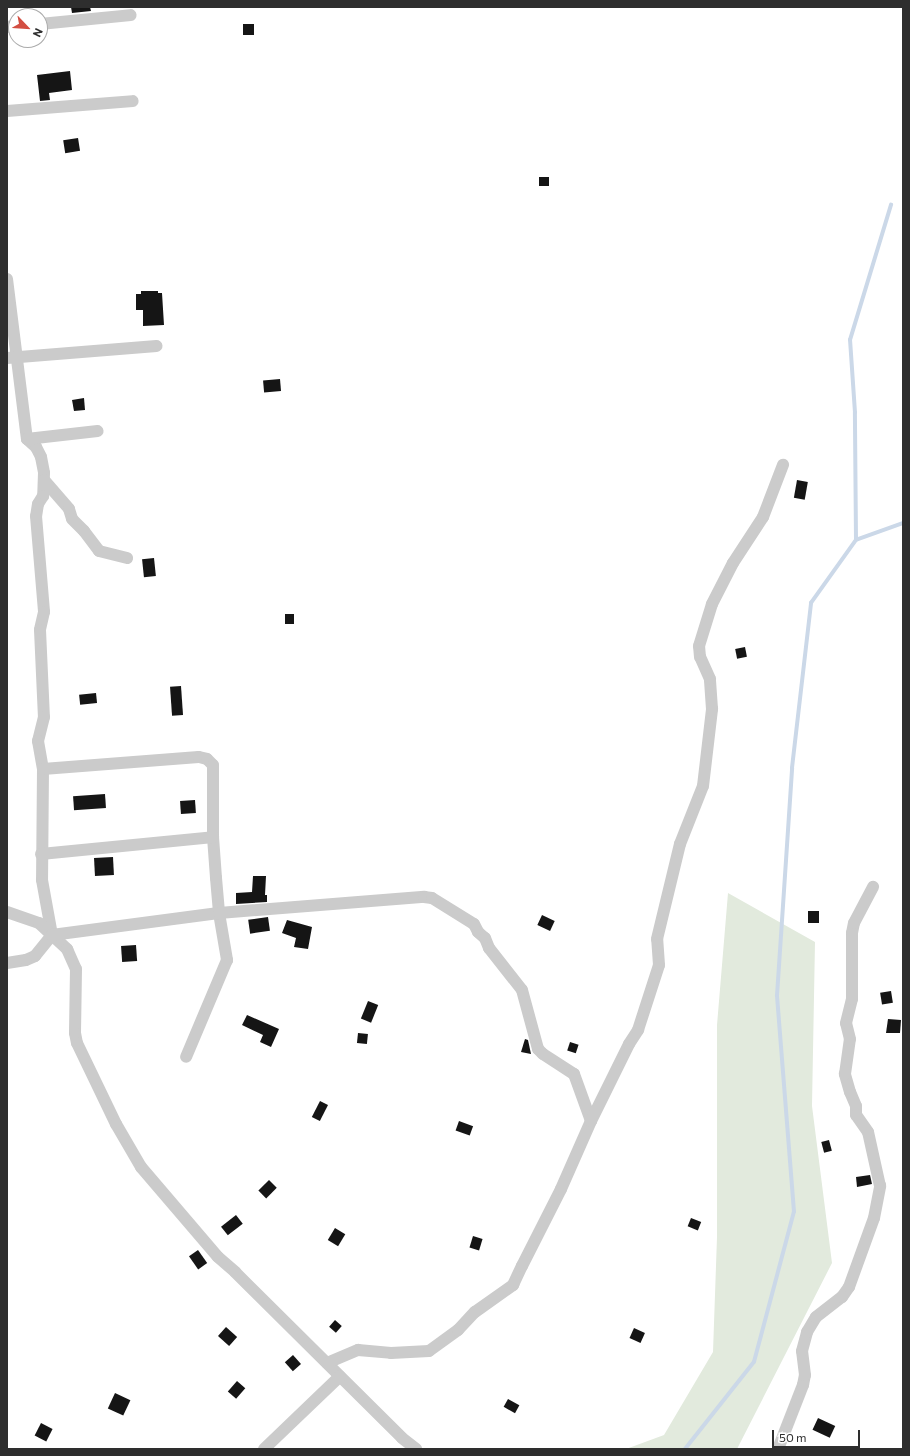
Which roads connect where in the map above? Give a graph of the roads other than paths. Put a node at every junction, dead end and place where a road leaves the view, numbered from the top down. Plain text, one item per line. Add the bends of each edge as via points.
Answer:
1 (131, 14) dead end
2 (48, 23) edge
3 (133, 101) dead end
4 (7, 111) edge
5 (7, 279) edge
6 (157, 346) dead end
7 (12, 357) edge
8 (98, 431) dead end
9 (26, 439) junction
10 (783, 465) dead end
11 (44, 480) junction
12 (127, 558) dead end
13 (43, 770) junction
14 (214, 837) junction
15 (41, 854) junction
16 (872, 887) dead end
17 (7, 912) edge
18 (219, 913) junction
19 (52, 935) junction
20 (7, 962) edge
21 (186, 1057) dead end
22 (591, 1121) junction
23 (327, 1363) junction
24 (340, 1376) junction
25 (264, 1449) edge
26 (416, 1449) edge
27 (778, 1449) edge

1 - 2 street
3 - 4 street
5 - 7 street
6 - 7 street
7 - 9 street
8 - 9 street
9 - 11 street via 36,447 41,457
10 - 22 street via 763,517 733,563 712,604 701,639 698,650 710,679 712,709 703,786 680,844 657,939 659,965 638,1030
11 - 12 street via 69,509 74,522 99,551
11 - 13 street via 43,496 38,504 36,516 44,606 40,630 44,717 38,741
13 - 14 street via 199,757 207,759 213,765
13 - 15 street
14 - 15 street
14 - 18 street
15 - 19 street via 42,880
16 - 27 street via 854,923 852,933 852,999 846,1022 850,1039 845,1074 856,1106 856,1115 868,1132 880,1186 874,1218 849,1287 842,1297 816,1317 807,1332 802,1351 805,1375 803,1385
17 - 19 street via 39,923
18 - 19 street
18 - 21 street via 226,966
18 - 22 street via 424,897 439,901 474,924 522,990 538,1049 574,1074
19 - 20 street via 35,956 26,960
19 - 23 street via 71,955 76,969 77,1042 116,1124 141,1167 218,1257
22 - 23 street via 561,1189 512,1285 429,1351 391,1353 358,1350
23 - 24 street
24 - 25 street
24 - 26 street

